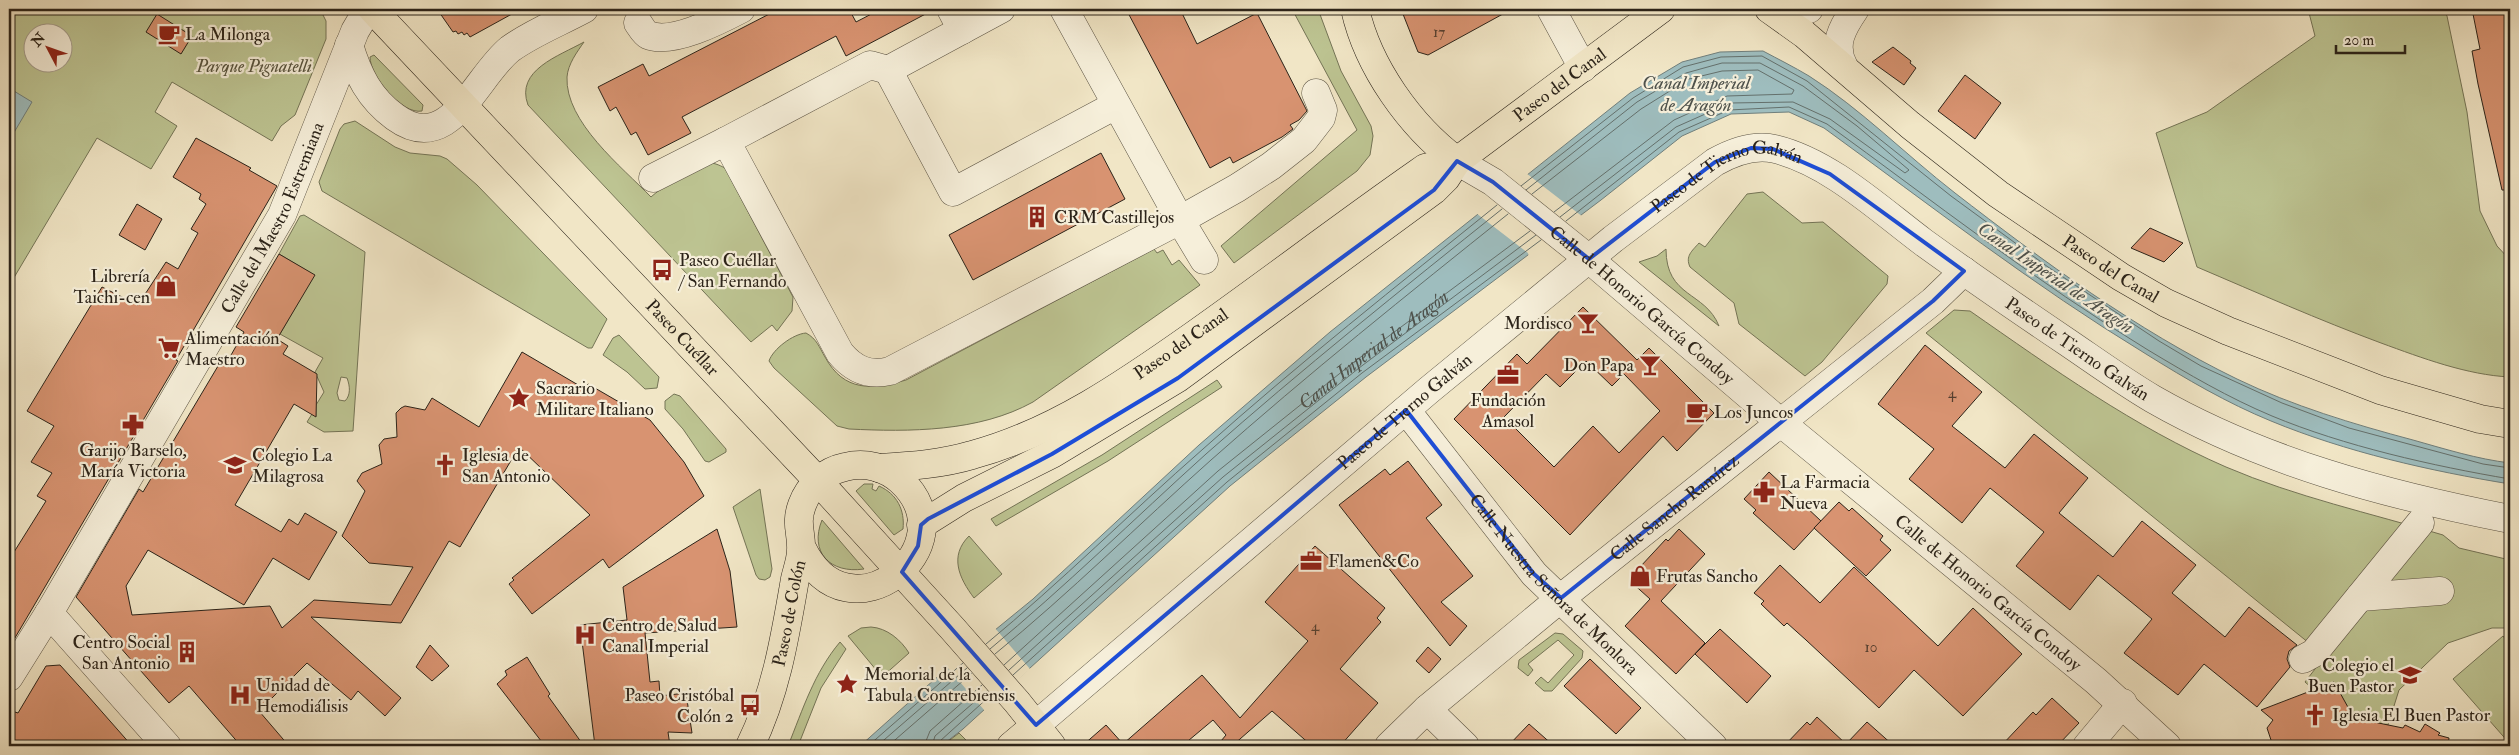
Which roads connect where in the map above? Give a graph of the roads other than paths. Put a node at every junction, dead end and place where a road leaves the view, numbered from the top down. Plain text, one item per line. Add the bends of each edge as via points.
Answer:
1 (368, 9) edge
2 (372, 9) edge
3 (584, 9) edge
4 (741, 9) edge
5 (1001, 9) edge
6 (1064, 9) edge
7 (1355, 9) edge
8 (1551, 9) edge
9 (1661, 9) edge
10 (1809, 9) edge
11 (1855, 9) edge
12 (1775, 13) edge
13 (956, 19) edge
14 (638, 23) dead end
15 (350, 45) junction
16 (1844, 67) junction
17 (1583, 68) junction
18 (888, 70) junction
19 (1316, 93) dead end
20 (462, 105) junction
21 (1116, 105) junction
22 (726, 140) junction
23 (1457, 161) junction
24 (653, 178) dead end
25 (1180, 220) junction
26 (1589, 259) junction
27 (1204, 260) dead end
28 (1964, 271) junction
29 (1406, 410) junction
30 (1780, 422) junction
31 (2510, 424) edge
32 (879, 468) junction
33 (818, 481) junction
34 (2510, 519) edge
35 (2420, 523) dead end
36 (921, 525) junction
37 (802, 548) junction
38 (902, 572) junction
39 (2440, 591) dead end
40 (2360, 597) junction
41 (1560, 598) junction
42 (49, 613) junction
43 (2308, 652) dead end
44 (9, 677) edge
45 (2123, 703) junction
46 (1427, 710) junction
47 (1044, 736) edge
48 (167, 746) edge
49 (750, 746) edge
50 (1011, 746) edge
51 (1389, 746) edge
52 (1465, 746) edge
53 (1713, 746) edge
54 (2087, 746) edge
55 (2167, 746) edge

1 - 15 street, Calle del Maestro Estremiana
2 - 20 main road, Paseo Cuéllar
3 - 20 street via 510,50
4 - 14 street via 710,25 674,35 659,37 647,34
5 - 13 street
6 - 21 street
7 - 23 main road via 1367,44 1393,92 1429,138
8 - 17 street
9 - 17 main road, Paseo del Canal
10 - 12 street
11 - 16 street via 1839,36 1838,52
12 - 16 main road, Paseo del Canal
13 - 18 street
15 - 20 street via 367,90 398,120 433,129
15 - 42 street, Calle del Maestro Estremiana via 282,215
16 - 31 main road, Paseo del Canal via 1910,125 1998,194 2121,278 2166,303 2228,332 2380,390 2480,419
17 - 23 main road, Paseo del Canal
18 - 21 street via 953,192
18 - 22 street via 870,65
19 - 25 street via 1323,113 1304,140 1252,179
20 - 33 main road, Paseo Cuéllar
21 - 25 street
22 - 24 street
22 - 25 street via 840,353 852,366 870,373 890,371
23 - 26 street, Calle de Honorio García Condoy via 1493,182
23 - 32 main road, Paseo del Canal via 1418,173 1176,348 1062,419 972,455
23 - 36 main road, Paseo del Canal via 1434,190 1178,378 1060,449 964,498
25 - 27 street
26 - 28 street, Paseo de Tierno Galván via 1715,162 1738,152 1762,148 1798,157 1830,174
26 - 29 street, Paseo de Tierno Galván
26 - 30 street, Calle de Honorio García Condoy
28 - 30 street, Calle Sancho Ramírez via 1933,301
28 - 34 street, Paseo de Tierno Galván via 2154,399 2239,442 2312,469 2442,506
29 - 41 street, Calle Nuestra Señora de Monlora via 1534,574
29 - 47 street, Paseo de Tierno Galván
30 - 41 street, Calle Sancho Ramírez
30 - 45 street, Calle de Honorio García Condoy
32 - 33 main road, Paseo del Canal via 851,465 834,470
32 - 36 main road, Paseo del Canal via 896,476 909,490 918,506
33 - 37 main road, Paseo de Colón via 801,507 798,527
33 - 38 main road, Paseo Cuéllar
35 - 40 street
36 - 38 main road, Paseo del Canal via 918,546
37 - 38 main road, Paseo del Canal via 821,575 840,585 872,587
37 - 49 main road, Paseo de Colón via 780,666
38 - 47 main road, Paseo Cuéllar
39 - 40 street
40 - 43 street via 2337,616
41 - 46 street, Calle Sancho Ramírez
41 - 53 street, Calle Nuestra Señora de Monlora
42 - 44 street, Calle del Maestro Estremiana
42 - 48 street
45 - 54 street
45 - 55 street, Calle de Honorio García Condoy
46 - 51 street, Calle Sancho Ramírez
46 - 52 street
47 - 50 main road

